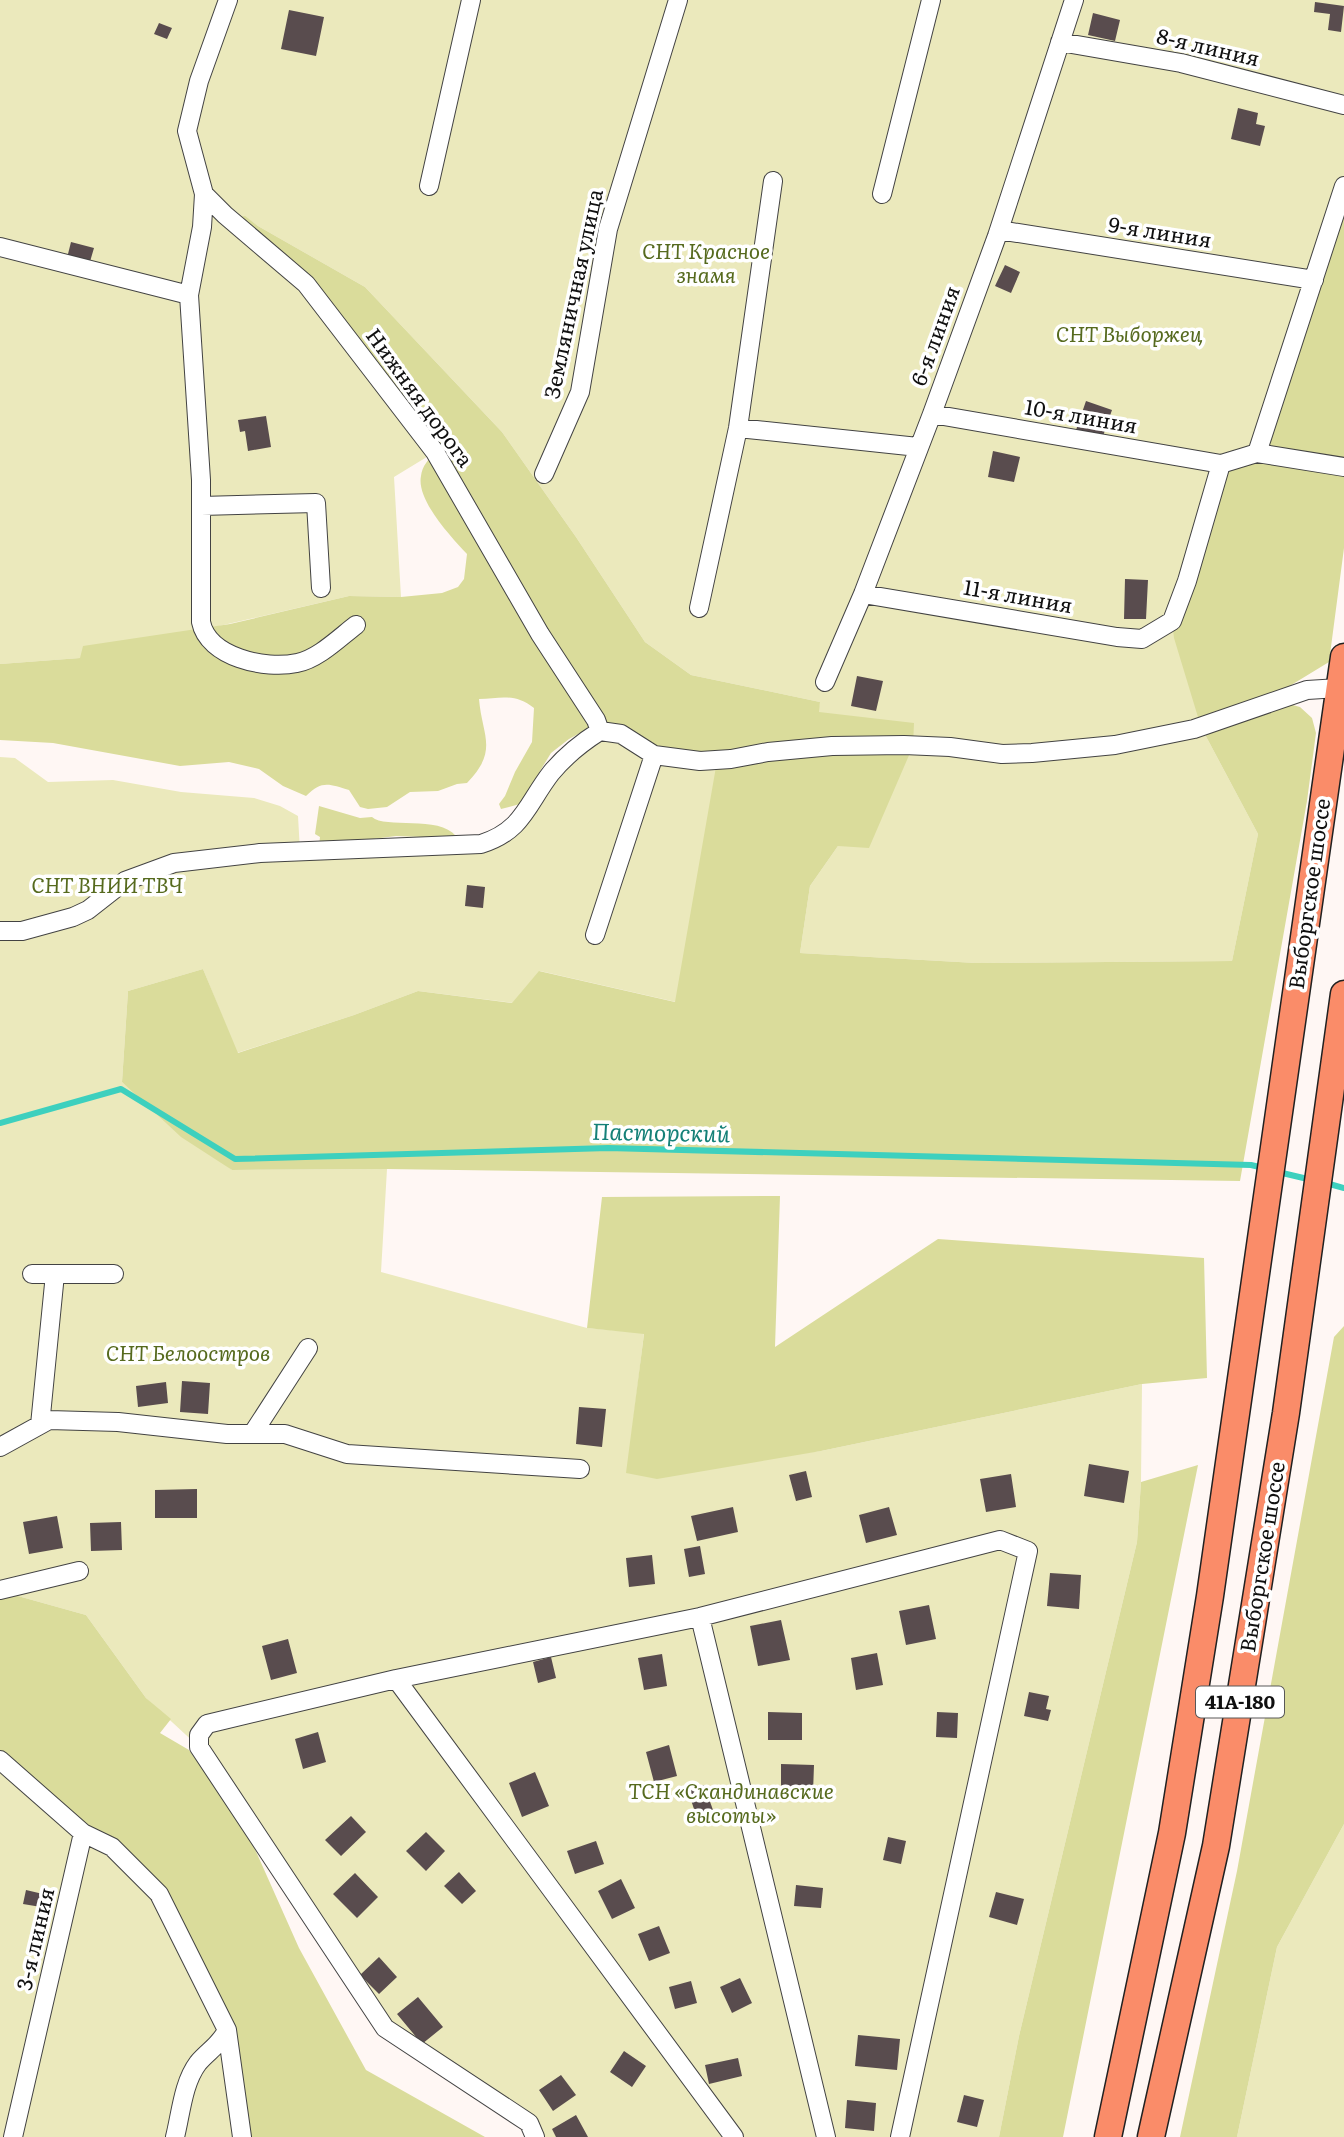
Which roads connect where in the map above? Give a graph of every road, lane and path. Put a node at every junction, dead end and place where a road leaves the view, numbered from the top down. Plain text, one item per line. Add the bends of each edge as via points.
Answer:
1 (228, 0) edge
2 (471, 0) edge
3 (678, 0) edge
4 (931, 0) edge
5 (1074, 0) edge
6 (1060, 42) junction
7 (1344, 105) edge
8 (773, 181) dead end
9 (429, 186) dead end
10 (1344, 186) edge
11 (204, 194) junction
12 (882, 194) dead end
13 (225, 215) junction
14 (202, 227) junction
15 (999, 230) junction
16 (0, 247) edge
17 (1314, 280) junction
18 (189, 295) junction
19 (932, 414) junction
20 (738, 428) junction
21 (918, 447) junction
22 (1257, 453) junction
23 (1222, 464) junction
24 (1344, 467) edge
25 (544, 474) dead end
26 (201, 506) junction
27 (321, 588) dead end
28 (863, 594) junction
29 (699, 608) dead end
30 (356, 625) dead end
31 (1344, 657) edge
32 (825, 682) dead end
33 (1339, 688) junction
34 (600, 731) junction
35 (654, 755) junction
36 (0, 931) edge
37 (595, 935) dead end
38 (1344, 993) edge
39 (32, 1274) dead end
40 (55, 1274) junction
41 (114, 1274) dead end
42 (308, 1348) dead end
43 (40, 1425) junction
44 (253, 1433) junction
45 (0, 1447) edge
46 (580, 1469) dead end
47 (79, 1572) dead end
48 (0, 1590) edge
49 (701, 1618) junction
50 (396, 1679) junction
51 (0, 1760) edge
52 (83, 1833) junction
53 (226, 2030) junction
54 (13, 2137) edge
55 (176, 2137) edge
56 (242, 2137) edge
57 (535, 2137) edge
58 (734, 2137) edge
59 (826, 2137) edge
60 (900, 2137) edge
61 (1108, 2137) edge
62 (1152, 2137) edge

1 - 11 street via 199,80 187,131
2 - 9 street
3 - 25 street, Земляничная улица via 608,229 580,392
4 - 12 street
5 - 6 street, 6-я линия
6 - 7 street, 8-я линия via 1181,63
6 - 15 street, 6-я линия
8 - 20 street
10 - 17 street
11 - 13 street, Нижняя дорога
11 - 14 street
13 - 14 street
13 - 34 street, Нижняя дорога via 306,284 435,452
14 - 18 street
15 - 17 street, 9-я линия
15 - 19 street, 6-я линия
16 - 18 street
17 - 22 street
18 - 26 street
19 - 21 street, 6-я линия
19 - 23 street, 10-я линия
20 - 21 street
20 - 29 street
21 - 28 street, 6-я линия
22 - 23 street
22 - 24 street
23 - 28 street, 11-я линия via 1172,621 1142,639
26 - 27 street via 316,503
26 - 30 street via 201,622 214,645 254,662 297,663
28 - 32 street, 6-я линия
31 - 33 main road, Выборгское шоссе / 41А-180
33 - 35 street via 1307,690 1194,729 1073,750 1002,754 904,745 810,747 718,761
33 - 61 main road, Выборгское шоссе / 41А-180 via 1231,1466 1172,1833
34 - 35 street via 621,734
34 - 36 street via 568,754 516,825 491,841 260,853 174,863 125,881 73,917 22,931
35 - 37 street
38 - 62 main road, Выборгское шоссе / 41А-180 via 1269,1522 1216,1846
39 - 40 street
40 - 41 street
40 - 43 street
42 - 44 street
43 - 44 street via 49,1420 118,1422
43 - 45 street
44 - 46 street via 285,1434 347,1454
47 - 48 street
49 - 50 street
49 - 59 street
49 - 60 street via 1000,1540 1028,1551
50 - 57 street via 207,1724 199,1735 199,1747 385,2028 529,2123
50 - 58 street
51 - 52 street
52 - 53 street via 112,1847 159,1894
52 - 54 street, 3-я линия
53 - 55 street via 222,2041 189,2078
53 - 56 street

